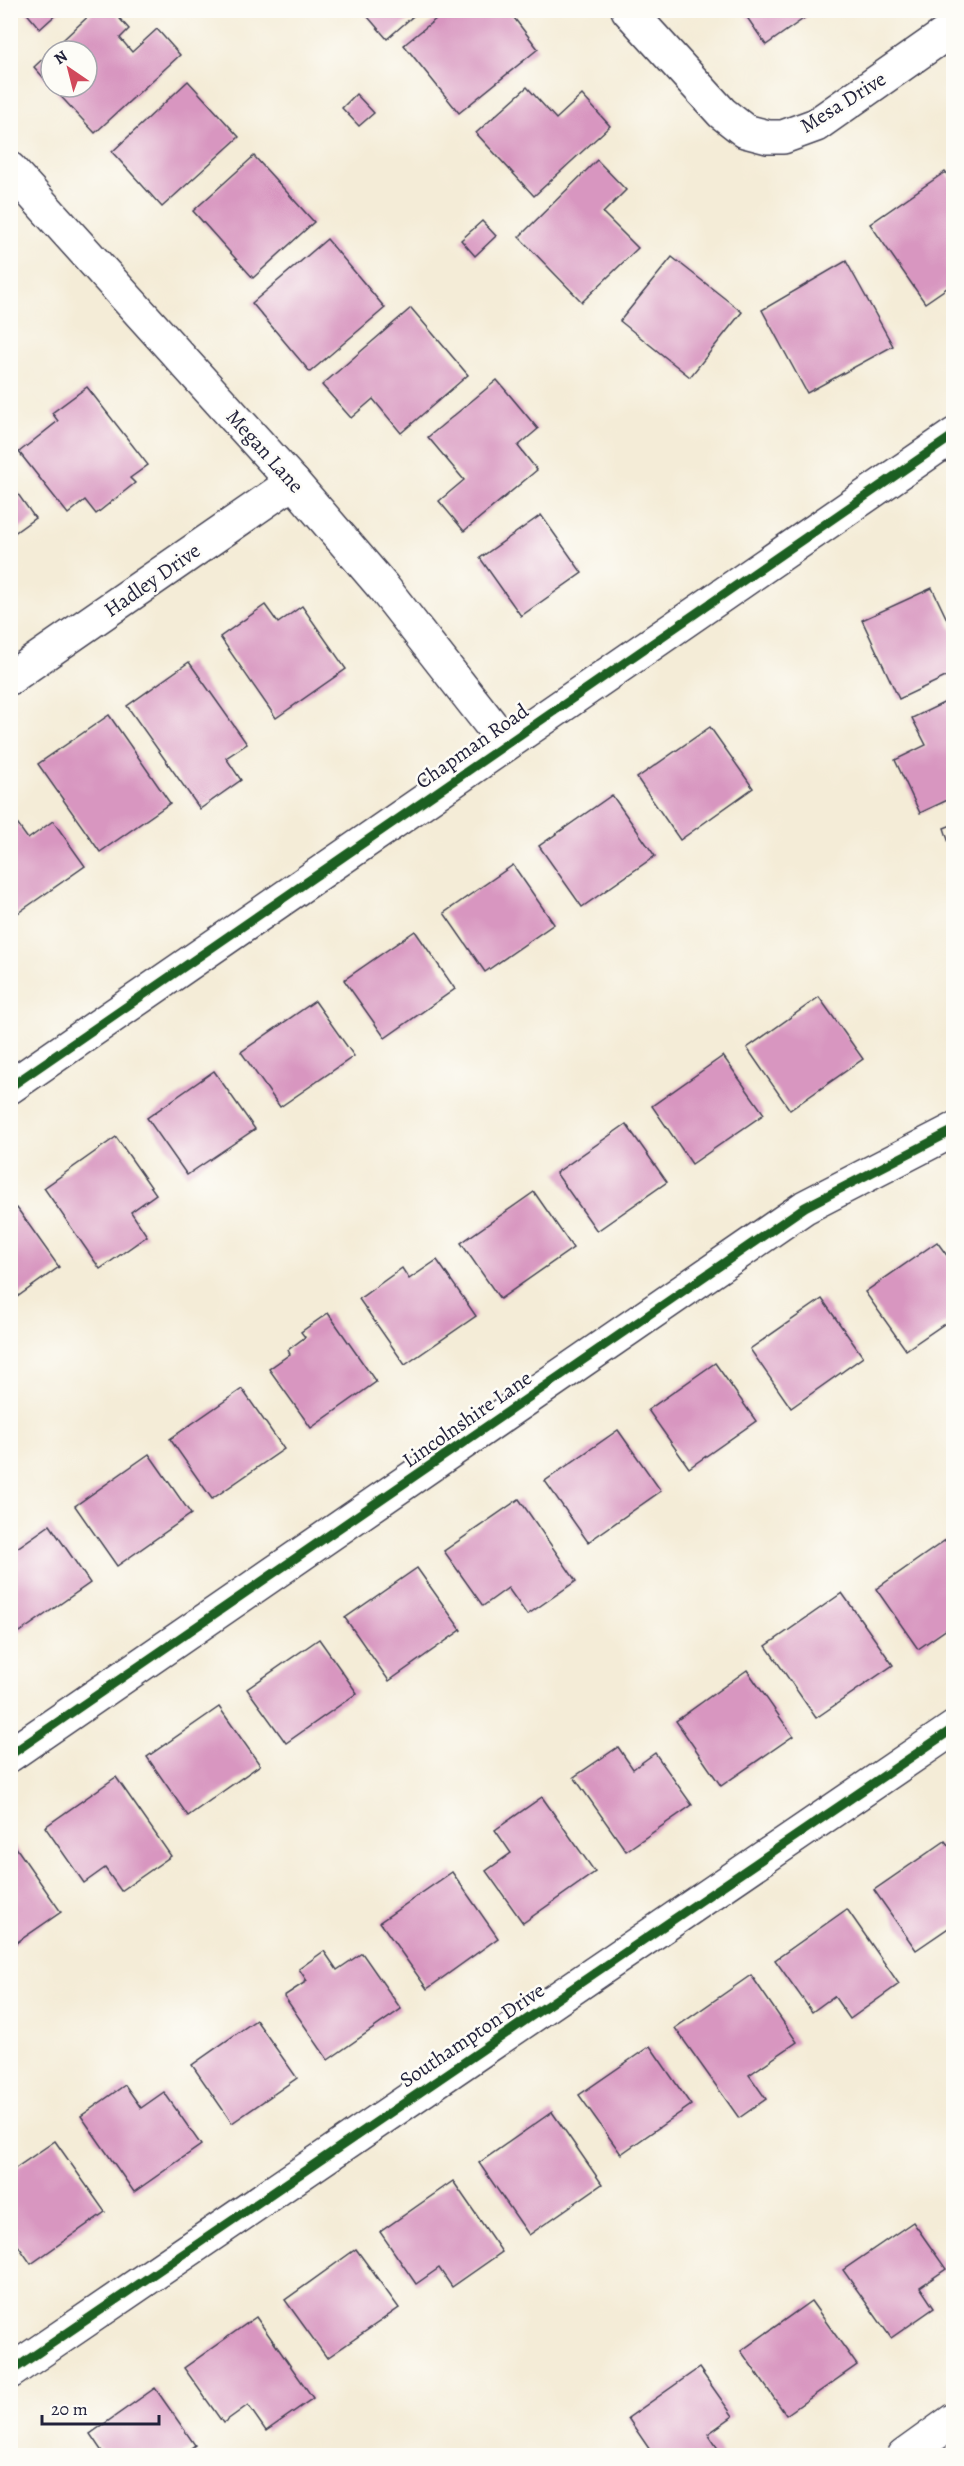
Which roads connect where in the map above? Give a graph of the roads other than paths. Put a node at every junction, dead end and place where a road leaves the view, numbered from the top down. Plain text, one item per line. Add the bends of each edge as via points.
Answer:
1 (628, 10) edge
2 (954, 28) edge
3 (10, 169) edge
4 (950, 445) edge
5 (293, 482) junction
6 (10, 678) edge
7 (506, 744) junction
8 (10, 1087) edge
9 (954, 1130) edge
10 (954, 1728) edge
11 (10, 1755) edge
12 (10, 2373) edge
13 (954, 2420) edge
14 (903, 2456) edge

1 - 2 street, Mesa Drive via 722,113 745,131 768,137 783,137 816,125
3 - 5 street, Megan Lane
4 - 7 street, Chapman Road
5 - 6 street, Hadley Drive
5 - 7 street, Megan Lane via 383,586
7 - 8 street, Chapman Road
9 - 11 street, Lincolnshire Lane via 805,1207
10 - 12 street, Southampton Drive
13 - 14 street

